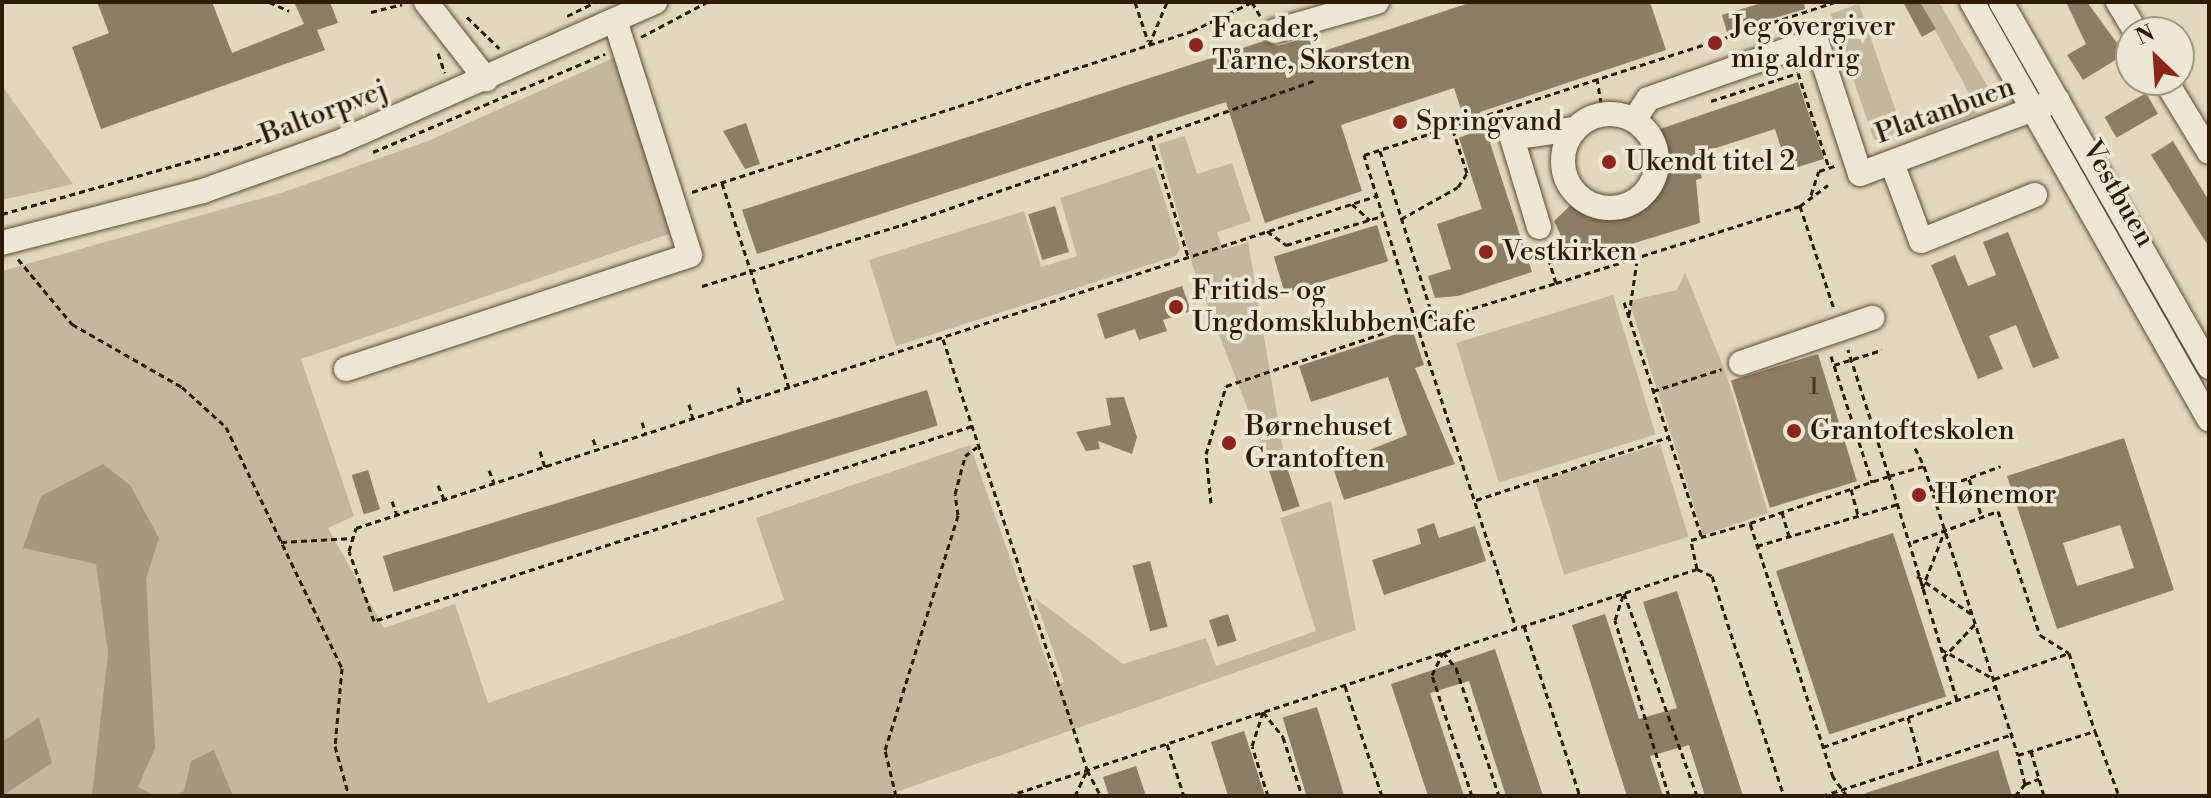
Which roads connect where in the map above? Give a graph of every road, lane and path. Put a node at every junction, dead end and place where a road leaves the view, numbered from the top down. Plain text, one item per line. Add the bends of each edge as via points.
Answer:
1 (269, 2) edge
2 (426, 2) edge
3 (655, 2) edge
4 (1135, 2) edge
5 (1167, 2) edge
6 (1252, 2) edge
7 (1265, 2) edge
8 (1287, 2) edge
9 (1377, 2) edge
10 (1834, 2) edge
11 (1972, 2) edge
12 (2001, 2) edge
13 (402, 4) edge
14 (289, 11) dead end
15 (371, 12) dead end
16 (463, 12) dead end
17 (616, 23) junction
18 (1268, 25) joint
19 (1149, 45) junction
20 (499, 48) dead end
21 (1791, 49) junction
22 (445, 72) dead end
23 (1798, 73) junction
24 (433, 77) dead end
25 (1597, 78) junction
26 (486, 79) junction
27 (1316, 80) dead end
28 (397, 92) dead end
29 (2175, 96) edge
30 (2058, 100) junction
31 (1699, 105) dead end
32 (2034, 112) junction
33 (1603, 114) junction
34 (1634, 120) junction
35 (1452, 127) junction
36 (1574, 129) junction
37 (1150, 135) junction
38 (1380, 151) junction
39 (2209, 152) edge
40 (1892, 163) junction
41 (1829, 168) dead end
42 (722, 183) junction
43 (1828, 185) dead end
44 (2035, 195) dead end
45 (1376, 196) junction
46 (672, 198) junction
47 (1352, 203) junction
48 (1800, 206) junction
49 (2, 214) edge
50 (1383, 216) junction
51 (1401, 219) junction
52 (1370, 220) junction
53 (1539, 227) joint
54 (1267, 231) junction
55 (4, 243) edge
56 (1188, 256) junction
57 (1637, 260) junction
58 (748, 272) junction
59 (1556, 283) junction
60 (702, 286) dead end
61 (1624, 302) dead end
62 (1433, 315) junction
63 (1629, 315) junction
64 (1872, 318) dead end
65 (1416, 322) junction
66 (1834, 338) junction
67 (943, 339) junction
68 (1882, 350) dead end
69 (1851, 359) junction
70 (1741, 363) joint
71 (1834, 365) junction
72 (2209, 367) edge
73 (346, 369) dead end
74 (738, 387) dead end
75 (789, 388) junction
76 (1653, 391) junction
77 (743, 403) junction
78 (689, 404) dead end
79 (693, 419) junction
80 (2209, 419) edge
81 (642, 422) dead end
82 (972, 426) junction
83 (646, 434) junction
84 (1669, 437) junction
85 (593, 439) dead end
86 (977, 447) junction
87 (1915, 448) dead end
88 (597, 450) junction
89 (540, 451) dead end
90 (1924, 466) junction
91 (2001, 466) dead end
92 (545, 467) junction
93 (489, 470) dead end
94 (1889, 476) junction
95 (1969, 478) junction
96 (1872, 482) junction
97 (494, 483) junction
98 (438, 485) dead end
99 (1851, 489) junction
100 (1932, 491) junction
101 (444, 499) junction
102 (1476, 500) junction
103 (392, 501) dead end
104 (1211, 503) dead end
105 (1898, 504) junction
106 (1782, 512) junction
107 (397, 515) junction
108 (1858, 516) junction
109 (1982, 517) junction
110 (1750, 523) junction
111 (1945, 530) junction
112 (1789, 537) junction
113 (353, 538) junction
114 (1702, 538) junction
115 (280, 542) junction
116 (1913, 542) junction
117 (1757, 546) junction
118 (1697, 569) junction
119 (1917, 576) junction
120 (1925, 583) junction
121 (1921, 591) junction
122 (1624, 593) junction
123 (1973, 615) junction
124 (1976, 623) junction
125 (1524, 626) junction
126 (1516, 628) junction
127 (1940, 648) junction
128 (1443, 652) junction
129 (2069, 653) junction
130 (1948, 654) junction
131 (1943, 658) junction
132 (1994, 679) junction
133 (1345, 685) junction
134 (1997, 686) junction
135 (1957, 700) junction
136 (1263, 712) junction
137 (1908, 717) junction
138 (2095, 731) junction
139 (2013, 734) junction
140 (1167, 744) junction
141 (1823, 747) junction
142 (2031, 751) junction
143 (2018, 755) junction
144 (1921, 764) junction
145 (1087, 770) junction
146 (2039, 779) junction
147 (2025, 784) junction
148 (1845, 788) junction
149 (349, 796) edge
150 (896, 796) edge
151 (1008, 796) edge
152 (1075, 796) edge
153 (1101, 796) edge
154 (1184, 796) edge
155 (1268, 796) edge
156 (1302, 796) edge
157 (1382, 796) edge
158 (1472, 796) edge
159 (1499, 796) edge
160 (1580, 796) edge
161 (1669, 796) edge
162 (1697, 796) edge
163 (1784, 796) edge
164 (1822, 796) edge
165 (1847, 796) edge
166 (2015, 796) edge
167 (2044, 796) edge
168 (2119, 796) edge

1 - 14 path
2 - 26 street
3 - 17 street, Baltorpvej
4 - 19 path
5 - 19 path
6 - 18 path
6 - 19 path
7 - 8 path
9 - 18 street
10 - 25 path
11 - 32 street, Vestbuen
12 - 30 street, Vestbuen
13 - 15 path
16 - 20 path
17 - 26 street, Baltorpvej
17 - 46 street
19 - 42 path
21 - 23 path
21 - 34 street, Platanbuen via 1648,99
21 - 40 street, Platanbuen via 1816,40 1860,174
22 - 24 path
23 - 31 path
23 - 41 path
25 - 33 path
25 - 35 path
26 - 55 street, Baltorpvej via 203,191
27 - 37 path
28 - 49 path via 237,148
29 - 39 street
30 - 32 street, Platanbuen
30 - 72 street, Vestbuen
32 - 40 street, Platanbuen
32 - 80 street, Vestbuen
33 - 34 street
33 - 36 street
34 - 36 street via 1655,145 1657,161 1646,192 1617,208 1585,202 1572,190 1562,159
35 - 38 path
35 - 51 path via 1467,173 1458,187
36 - 53 street via 1512,138
37 - 56 path
37 - 58 path via 916,221
38 - 45 path via 1364,155
38 - 51 path
40 - 44 street via 1921,241
42 - 46 path
42 - 58 path
43 - 48 path
45 - 47 path
45 - 50 path
46 - 73 street via 690,255
47 - 52 path
47 - 54 path
48 - 57 path
48 - 66 path
50 - 52 path
50 - 65 path
51 - 62 path
52 - 54 path via 1286,245
53 - 59 path
54 - 56 path
55 - 115 path via 72,324 182,387 226,427
56 - 67 path
57 - 59 path
57 - 63 path
58 - 60 path
58 - 75 path
59 - 62 path
61 - 63 path
62 - 65 path
63 - 76 path
64 - 66 street
65 - 102 path
65 - 104 path via 1226,386 1206,454
66 - 69 path
66 - 70 street
66 - 71 path
67 - 75 path
67 - 82 path
68 - 69 path
69 - 71 path
69 - 94 path
70 - 76 path
71 - 96 path
74 - 77 path
75 - 77 path
76 - 84 path
77 - 79 path
78 - 79 path
79 - 83 path
81 - 83 path
82 - 86 path
82 - 113 path via 374,621 349,551
83 - 88 path
84 - 102 path
84 - 114 path
85 - 88 path
86 - 145 path
86 - 150 path via 965,456 955,494 958,515 885,750
87 - 90 path
88 - 92 path
89 - 92 path
90 - 94 path
90 - 100 path
91 - 95 path
92 - 97 path
93 - 97 path
94 - 96 path
94 - 105 path
95 - 100 path
95 - 109 path
96 - 99 path
97 - 101 path
98 - 101 path
99 - 106 path
99 - 108 path
100 - 111 path
101 - 107 path
102 - 126 path
103 - 107 path
105 - 108 path
105 - 116 path
106 - 110 path
106 - 112 path
107 - 113 path via 356,528
108 - 112 path
109 - 111 path
109 - 129 path via 1998,511 2040,635
110 - 114 path
110 - 117 path
111 - 116 path
111 - 120 path
111 - 123 path
112 - 117 path
113 - 115 path
114 - 118 path via 1691,540
115 - 149 path via 342,668 335,746
116 - 119 path via 1907,549
117 - 141 path
118 - 122 path
118 - 163 path via 1712,576
119 - 120 path
119 - 121 path
120 - 121 path
120 - 123 path
121 - 127 path
122 - 125 path
122 - 161 path via 1615,620
122 - 162 path
123 - 124 path
124 - 130 path
124 - 132 path
125 - 126 path
125 - 160 path
126 - 128 path
127 - 130 path
127 - 131 path
128 - 133 path
128 - 158 path via 1432,675
128 - 159 path via 1456,668
129 - 132 path
129 - 138 path
130 - 131 path
130 - 132 path
131 - 135 path
132 - 134 path
133 - 136 path
133 - 157 path
134 - 135 path
134 - 139 path
135 - 137 path
136 - 140 path
136 - 155 path via 1252,746
136 - 156 path via 1283,737
137 - 141 path
137 - 144 path
138 - 142 path
138 - 168 path
139 - 143 path
139 - 144 path
140 - 145 path
140 - 154 path
141 - 148 path
142 - 143 path
142 - 146 path
143 - 147 path
144 - 148 path
145 - 151 path
145 - 152 path
145 - 153 path
146 - 147 path
146 - 167 path
147 - 166 path
148 - 164 path
148 - 165 path

